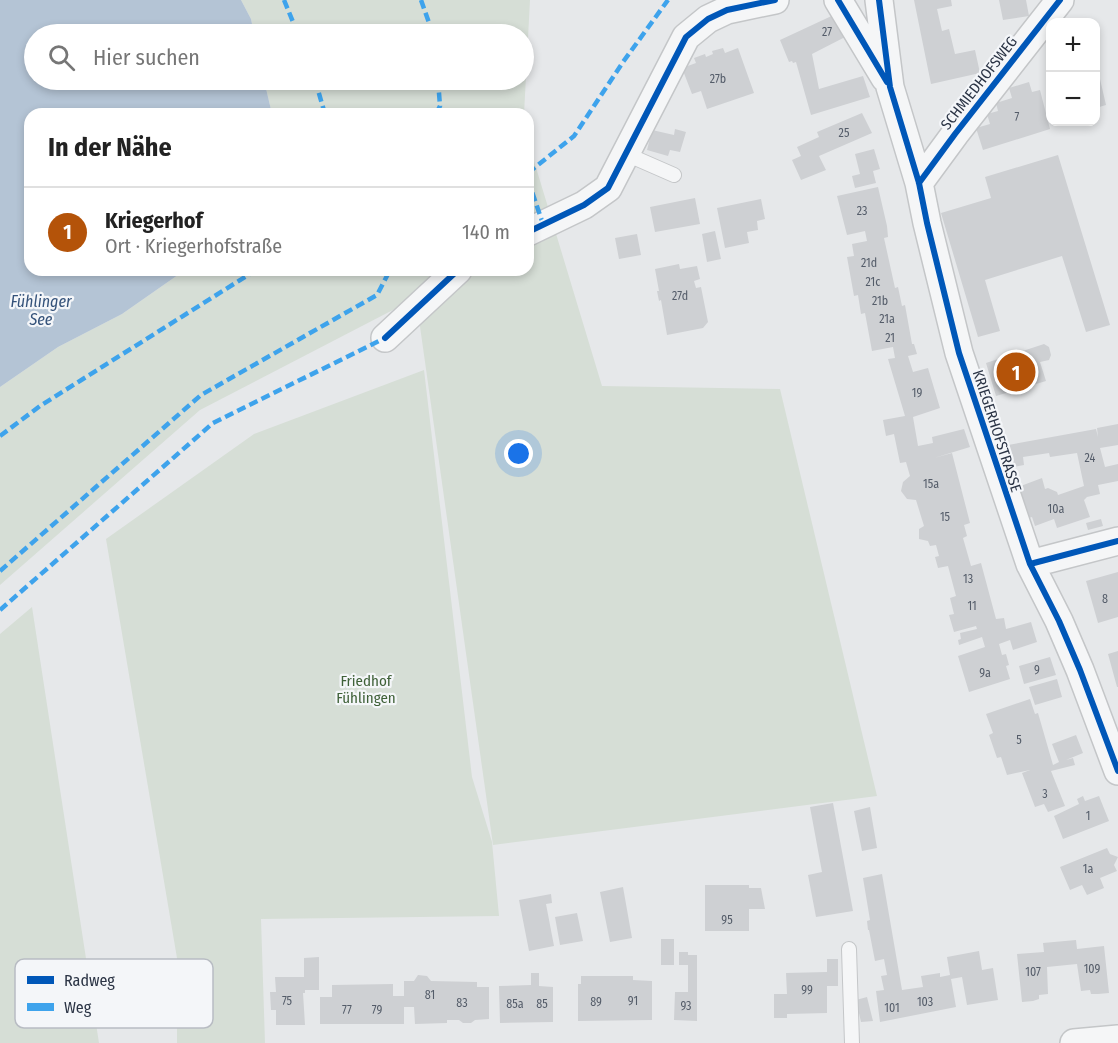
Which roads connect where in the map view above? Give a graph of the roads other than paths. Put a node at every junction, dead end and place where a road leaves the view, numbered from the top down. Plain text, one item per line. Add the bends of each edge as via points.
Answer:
1 (775, 0) edge
2 (838, 0) edge
3 (879, 0) edge
4 (1060, 0) edge
5 (890, 87) junction
6 (626, 154) junction
7 (674, 175) dead end
8 (919, 183) junction
9 (534, 229) edge
10 (452, 276) edge
11 (385, 338) dead end
12 (1118, 541) edge
13 (1030, 564) junction
14 (1116, 762) edge
15 (849, 949) dead end
16 (1118, 1039) edge
17 (852, 1043) edge
18 (1074, 1043) edge

1 - 6 street via 727,10 686,37
2 - 5 street, KRIEGERHOFSTRASSE
3 - 5 street, KRIEGERHOFSTRASSE
4 - 8 street, SCHMIEDHOFSWEG
5 - 8 street, KRIEGERHOFSTRASSE
6 - 7 lane
6 - 9 street via 608,188 584,205
8 - 13 street, KRIEGERHOFSTRASSE via 959,353
10 - 11 street
12 - 13 street
13 - 14 street, KRIEGERHOFSTRASSE via 1059,621
15 - 17 lane
16 - 18 street

